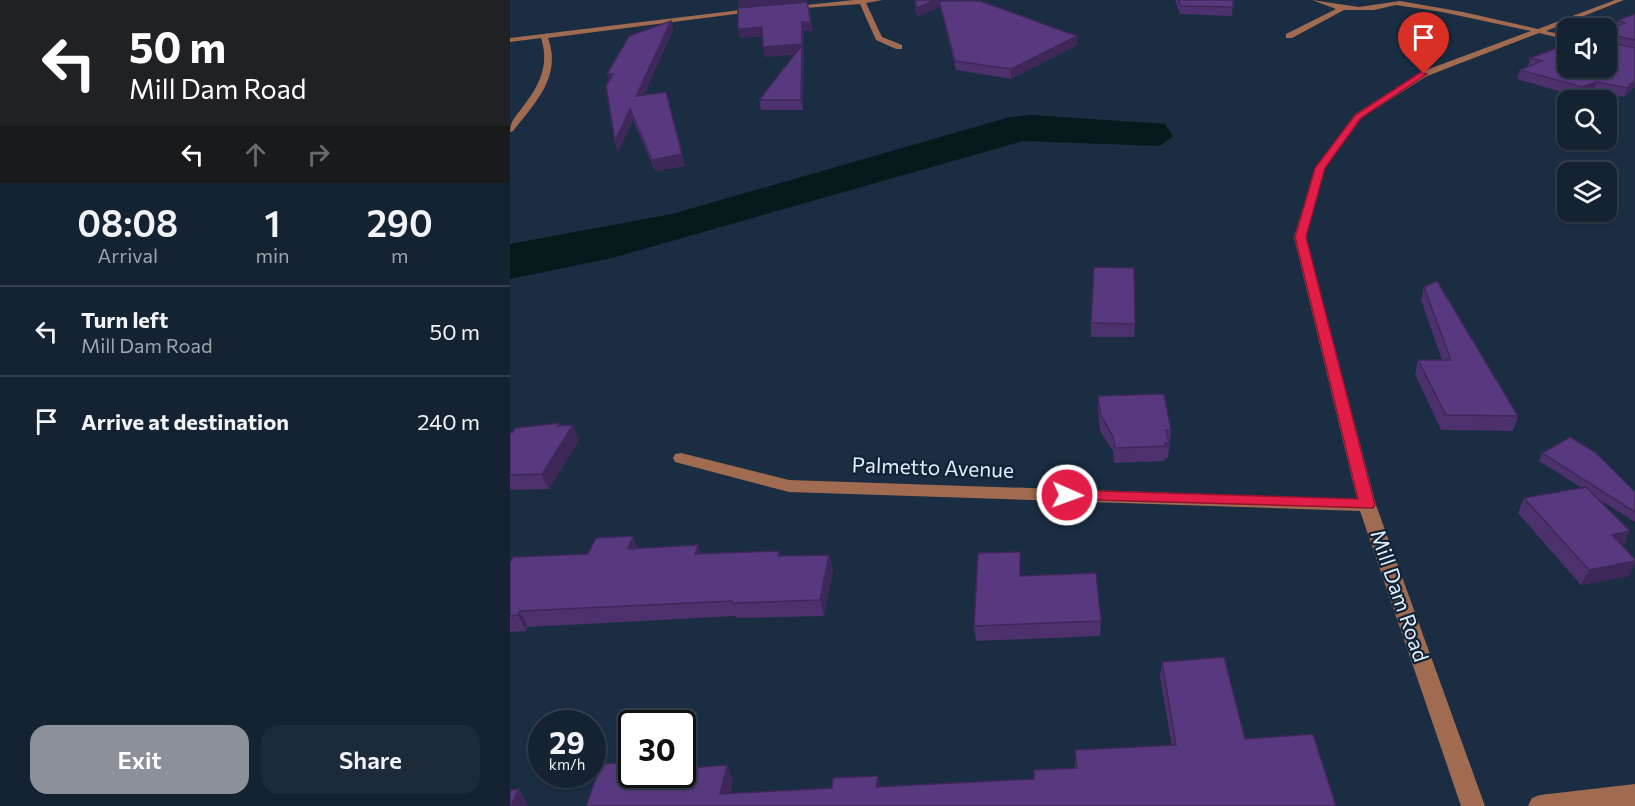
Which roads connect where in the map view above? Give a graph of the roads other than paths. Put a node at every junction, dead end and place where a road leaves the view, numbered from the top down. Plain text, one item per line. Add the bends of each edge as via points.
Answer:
1 (880, 0) edge
2 (1315, 0) edge
3 (1622, 0) edge
4 (862, 1) edge
5 (1392, 1) edge
6 (1344, 7) junction
7 (780, 8) edge
8 (769, 9) edge
9 (1535, 30) junction
10 (544, 35) junction
11 (1557, 35) edge
12 (1289, 36) dead end
13 (510, 40) edge
14 (899, 47) dead end
15 (510, 129) edge
16 (681, 458) dead end
17 (1367, 505) junction
18 (1635, 795) edge
19 (1473, 806) edge
20 (1540, 806) edge

1 - 4 street
2 - 6 street
3 - 9 street, Mill Dam Road
4 - 7 street
4 - 14 street via 879,38
5 - 6 street via 1374,8
5 - 9 street
6 - 12 street
8 - 10 street
9 - 11 street
9 - 17 street, Mill Dam Road via 1424,74 1358,116 1320,168 1300,237
10 - 13 street
10 - 15 street via 551,60 545,77
16 - 17 street, Palmetto Avenue via 789,486
17 - 19 street, Mill Dam Road
18 - 20 street

